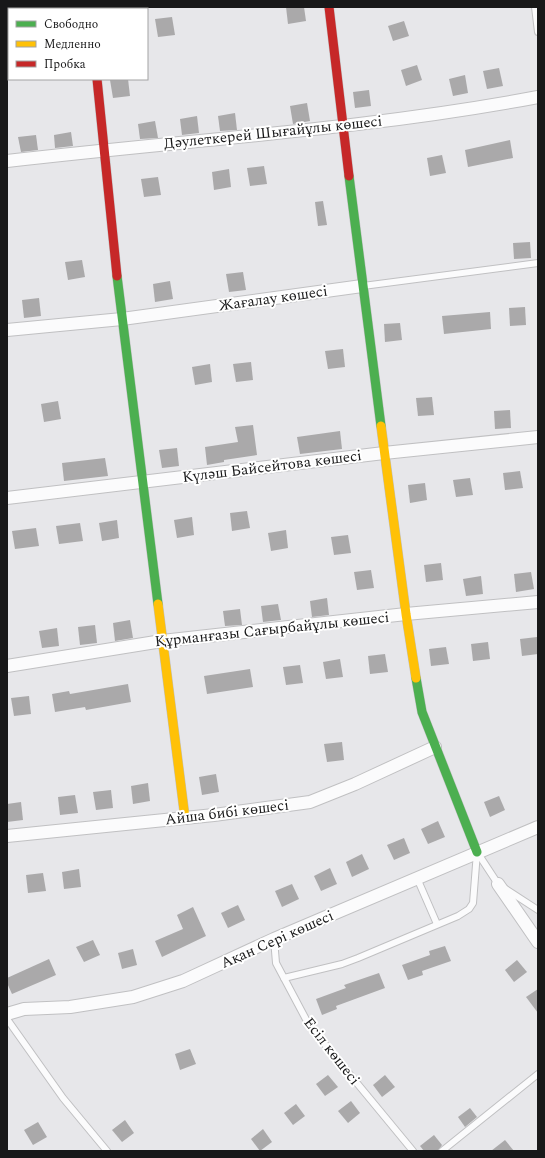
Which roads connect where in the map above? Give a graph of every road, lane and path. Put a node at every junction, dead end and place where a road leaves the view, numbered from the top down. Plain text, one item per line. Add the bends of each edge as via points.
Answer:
1 (328, 7) edge
2 (535, 7) edge
3 (538, 32) edge
4 (97, 80) edge
5 (538, 97) edge
6 (342, 126) junction
7 (104, 149) junction
8 (7, 161) edge
9 (538, 263) edge
10 (362, 286) junction
11 (122, 319) junction
12 (7, 330) edge
13 (538, 437) edge
14 (384, 453) junction
15 (142, 481) junction
16 (7, 498) edge
17 (538, 602) edge
18 (406, 614) junction
19 (162, 641) junction
20 (7, 666) edge
21 (435, 747) junction
22 (185, 818) junction
23 (538, 827) edge
24 (7, 836) edge
25 (477, 852) junction
26 (417, 878) junction
27 (498, 884) junction
28 (538, 910) edge
29 (437, 924) junction
30 (274, 939) junction
31 (538, 942) edge
32 (284, 978) junction
33 (7, 1014) edge
34 (7, 1019) edge
35 (538, 1074) edge
36 (107, 1151) edge
37 (413, 1151) edge
38 (442, 1151) edge

1 - 6 street
2 - 3 lane
4 - 7 street
5 - 6 street, Дәулеткерей Шығайұлы көшесі via 480,108
6 - 7 street, Дәулеткерей Шығайұлы көшесі
6 - 10 street
7 - 8 street, Дәулеткерей Шығайұлы көшесі
7 - 11 street
9 - 10 lane, Жағалау көшесі
10 - 11 street, Жағалау көшесі
10 - 14 street
11 - 12 street, Жағалау көшесі
11 - 15 street
13 - 14 street, Күләш Байсейтова көшесі
14 - 15 street, Күләш Байсейтова көшесі
14 - 18 street
15 - 16 street, Күләш Байсейтова көшесі
15 - 19 street
17 - 18 street, Құрманғазы Сағырбайұлы көшесі
18 - 19 street, Құрманғазы Сағырбайұлы көшесі
18 - 21 street via 422,712
19 - 20 street, Құрманғазы Сағырбайұлы көшесі
19 - 22 street
21 - 22 street, Айша бибі көшесі via 310,802
21 - 25 street
22 - 24 street, Айша бибі көшесі
23 - 25 street, Ақан Сері көшесі
25 - 26 street, Ақан Сері көшесі
25 - 27 lane
25 - 29 lane via 473,903 458,916
26 - 29 lane
26 - 30 street, Ақан Сері көшесі
27 - 28 lane
27 - 31 street
29 - 32 lane via 342,964
30 - 32 lane, Есіл көшесі via 276,963
30 - 33 street, Ақан Сері көшесі via 183,981 133,997 70,1007 24,1009
32 - 37 lane, Есіл көшесі via 309,1025
34 - 36 lane via 63,1098
35 - 38 lane

